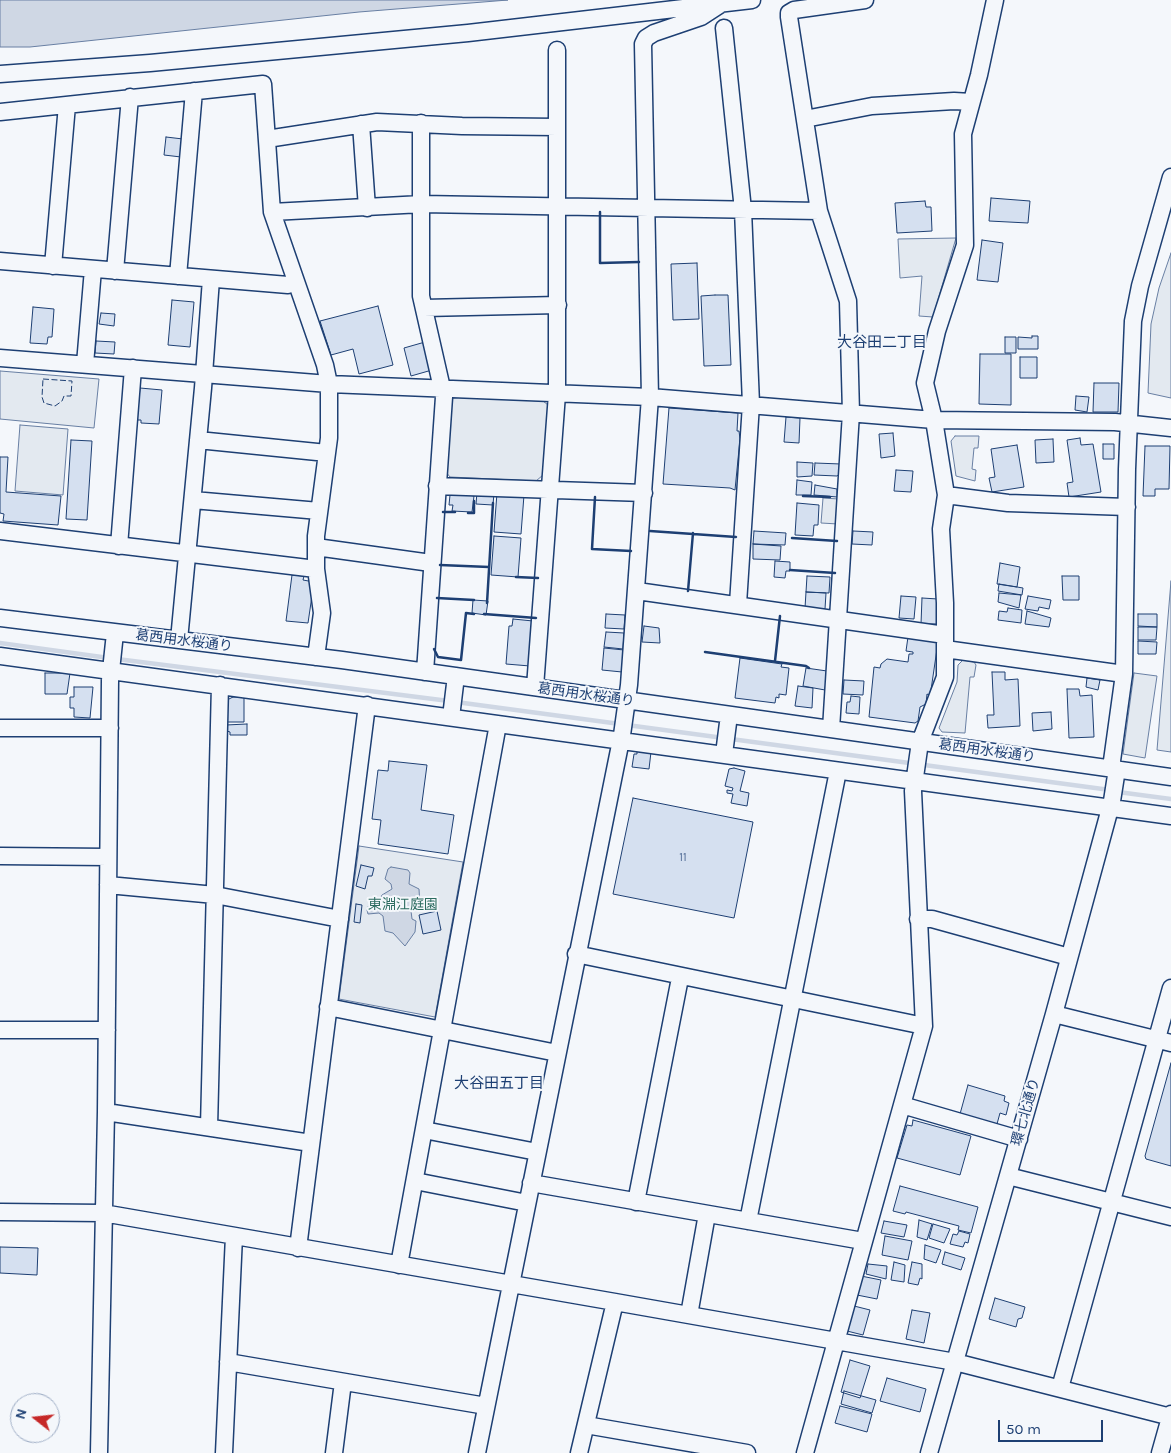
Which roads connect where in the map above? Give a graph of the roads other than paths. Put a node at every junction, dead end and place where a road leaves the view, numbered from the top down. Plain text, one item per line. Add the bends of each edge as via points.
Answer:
1 (752, 0) edge
2 (865, 0) edge
3 (994, 0) edge
4 (721, 4) junction
5 (724, 28) dead end
6 (557, 50) dead end
7 (0, 74) edge
8 (194, 91) junction
9 (130, 97) junction
10 (971, 102) junction
11 (67, 105) junction
12 (0, 112) edge
13 (805, 119) junction
14 (421, 123) junction
15 (361, 124) junction
16 (558, 127) junction
17 (267, 139) junction
18 (1171, 177) edge
19 (422, 204) junction
20 (558, 206) junction
21 (367, 208) junction
22 (647, 208) junction
23 (743, 210) junction
24 (819, 211) junction
25 (272, 212) junction
26 (0, 261) edge
27 (53, 266) junction
28 (93, 269) junction
29 (115, 270) junction
30 (178, 276) junction
31 (211, 279) junction
32 (295, 282) junction
33 (558, 305) junction
34 (424, 308) junction
35 (0, 358) edge
36 (85, 364) junction
37 (133, 368) junction
38 (203, 374) junction
39 (329, 384) junction
40 (443, 389) junction
41 (557, 394) junction
42 (650, 397) junction
43 (751, 404) junction
44 (851, 413) junction
45 (934, 420) junction
46 (1130, 424) junction
47 (1171, 428) edge
48 (198, 440) junction
49 (327, 453) junction
50 (437, 486) junction
51 (549, 490) junction
52 (644, 493) junction
53 (946, 495) junction
54 (193, 500) junction
55 (1127, 507) junction
56 (319, 512) junction
57 (0, 531) edge
58 (119, 546) junction
59 (316, 547) junction
60 (187, 554) junction
61 (431, 563) junction
62 (316, 569) junction
63 (637, 591) junction
64 (738, 604) junction
65 (0, 618) edge
66 (839, 619) junction
67 (116, 632) junction
68 (179, 640) junction
69 (945, 642) junction
70 (0, 656) edge
71 (316, 657) junction
72 (112, 662) junction
73 (425, 672) junction
74 (1124, 674) junction
75 (455, 683) junction
76 (220, 685) junction
77 (535, 688) junction
78 (367, 704) junction
79 (626, 706) junction
80 (451, 717) junction
81 (729, 720) junction
82 (498, 724) junction
83 (0, 728) edge
84 (110, 728) junction
85 (831, 729) junction
86 (621, 738) junction
87 (725, 751) junction
88 (916, 763) junction
89 (838, 771) junction
90 (1115, 772) junction
91 (1171, 777) edge
92 (1111, 804) junction
93 (1171, 816) edge
94 (0, 856) edge
95 (108, 857) junction
96 (108, 885) junction
97 (215, 895) junction
98 (340, 919) junction
99 (918, 919) junction
100 (576, 954) junction
101 (1069, 957) junction
102 (680, 978) junction
103 (1171, 988) edge
104 (793, 1000) junction
105 (328, 1007) junction
106 (1054, 1014) junction
107 (924, 1026) junction
108 (0, 1030) edge
109 (107, 1030) junction
110 (442, 1030) junction
111 (1164, 1041) edge
112 (557, 1053) junction
113 (902, 1106) junction
114 (106, 1112) junction
115 (209, 1127) junction
116 (424, 1130) junction
117 (1018, 1139) junction
118 (311, 1143) junction
119 (537, 1152) junction
120 (1008, 1176) junction
121 (415, 1181) junction
122 (531, 1183) junction
123 (636, 1202) junction
124 (1111, 1202) junction
125 (527, 1203) junction
126 (0, 1212) edge
127 (103, 1213) junction
128 (707, 1214) junction
129 (1171, 1217) edge
130 (748, 1221) junction
131 (234, 1236) junction
132 (862, 1241) junction
133 (298, 1248) junction
134 (399, 1265) junction
135 (512, 1285) junction
136 (615, 1302) junction
137 (689, 1315) junction
138 (835, 1341) junction
139 (228, 1362) junction
140 (955, 1362) junction
141 (343, 1382) junction
142 (1060, 1388) junction
143 (486, 1406) junction
144 (1171, 1415) edge
145 (586, 1425) junction
146 (696, 1449) edge
147 (99, 1453) edge
148 (224, 1453) edge
149 (334, 1453) edge
150 (477, 1453) edge
151 (579, 1453) edge
152 (747, 1453) edge
153 (805, 1453) edge
154 (929, 1453) edge
155 (1160, 1453) edge

1 - 4 street
2 - 13 street via 789,13
3 - 10 street
4 - 7 street via 130,65
4 - 22 street via 700,17 646,38
5 - 23 street
6 - 16 street
8 - 9 street
8 - 17 street via 263,84
8 - 30 street
9 - 11 street
9 - 29 street
10 - 13 street via 872,106
10 - 45 street via 963,134 965,245 937,331 925,383
11 - 12 street
11 - 27 street
13 - 24 street
14 - 15 street
14 - 16 street
14 - 19 street
15 - 17 street
15 - 21 street
16 - 20 street
17 - 25 street
18 - 46 street, 環七北通り via 1140,286 1134,321
19 - 20 street
19 - 21 street
19 - 34 street via 421,296
20 - 22 street
20 - 33 street
21 - 25 street
22 - 23 street
22 - 42 street
23 - 24 street
23 - 43 street
24 - 44 street via 846,291
25 - 32 street
26 - 27 street
27 - 28 street
28 - 29 street
28 - 36 street
29 - 30 street
30 - 31 street
31 - 32 street via 288,285
31 - 38 street
32 - 39 street
33 - 34 street
33 - 41 street
34 - 40 street
35 - 36 street
36 - 37 street
37 - 38 street
37 - 58 street
38 - 39 street
38 - 48 street
39 - 40 street
39 - 49 street
40 - 41 street
40 - 50 street
41 - 42 street
41 - 51 street
42 - 43 street
42 - 52 street
43 - 44 street
43 - 64 street
44 - 45 street
44 - 66 street
45 - 46 street
45 - 53 street
46 - 47 street
46 - 55 street, 環七北通り
48 - 49 street
48 - 54 street
49 - 56 street
50 - 51 street
50 - 61 street
51 - 52 street
51 - 77 street
52 - 63 street
53 - 55 street via 1008,503
53 - 69 street via 940,529
54 - 56 street
54 - 60 street
55 - 74 street, 環七北通り
56 - 59 street
57 - 58 street
58 - 60 street
59 - 61 street
59 - 62 street
60 - 62 street
60 - 68 street
61 - 73 street
62 - 71 street via 322,613
63 - 64 street
63 - 79 street
64 - 66 street
65 - 67 street, 葛西用水桜通り
66 - 69 street
66 - 85 street
67 - 68 street, 葛西用水桜通り
67 - 72 street
68 - 71 street, 葛西用水桜通り
69 - 74 street
69 - 88 street via 945,677
70 - 72 street
71 - 73 street, 葛西用水桜通り
72 - 76 street
72 - 84 street
73 - 75 street, 葛西用水桜通り
74 - 90 street, 環七北通り
75 - 77 street, 葛西用水桜通り
75 - 80 street
76 - 78 street
76 - 97 street
77 - 79 street, 葛西用水桜通り
78 - 80 street
78 - 98 street
79 - 81 street, 葛西用水桜通り
79 - 86 street
80 - 82 street
81 - 85 street, 葛西用水桜通り
81 - 87 street
82 - 86 street
82 - 110 street
83 - 84 street
84 - 95 street
85 - 88 street, 葛西用水桜通り
86 - 87 street
86 - 100 street
87 - 89 street
88 - 89 street
88 - 90 street, 葛西用水桜通り
88 - 92 street
88 - 99 street via 913,818
89 - 104 street
90 - 91 street, 葛西用水桜通り
90 - 92 street, 環七北通り
92 - 93 street
92 - 101 street, 環七北通り
94 - 95 street
95 - 96 street
96 - 97 street
96 - 109 street
97 - 98 street
97 - 115 street
98 - 105 street
99 - 101 street via 932,919
99 - 107 street
100 - 102 street
100 - 112 street
101 - 106 street, 環七北通り
102 - 104 street
102 - 123 street
103 - 111 street
104 - 107 street
104 - 130 street
105 - 110 street
105 - 118 street
106 - 111 street
106 - 117 street, 環七北通り
107 - 113 street
108 - 109 street
109 - 114 street
110 - 112 street
110 - 116 street
111 - 124 street
112 - 119 street
113 - 117 street
113 - 132 street
114 - 115 street
114 - 127 street
115 - 118 street
116 - 119 street
116 - 121 street
117 - 120 street, 環七北通り
118 - 133 street
119 - 122 street
120 - 124 street
120 - 140 street, 環七北通り
121 - 125 street
121 - 134 street
122 - 123 street
122 - 125 street
123 - 128 street
124 - 129 street
124 - 142 street
125 - 135 street
126 - 127 street
127 - 131 street
127 - 147 street
128 - 130 street
128 - 137 street
130 - 132 street
131 - 133 street
131 - 139 street
132 - 138 street
133 - 134 street
134 - 135 street
135 - 136 street
135 - 143 street
136 - 137 street
136 - 145 street
137 - 138 street
138 - 140 street
138 - 153 street
139 - 141 street
139 - 148 street
140 - 142 street
140 - 154 street, 環七北通り
141 - 143 street
141 - 149 street
142 - 144 street
143 - 150 street
144 - 155 street
145 - 146 street
145 - 151 street
146 - 152 street

